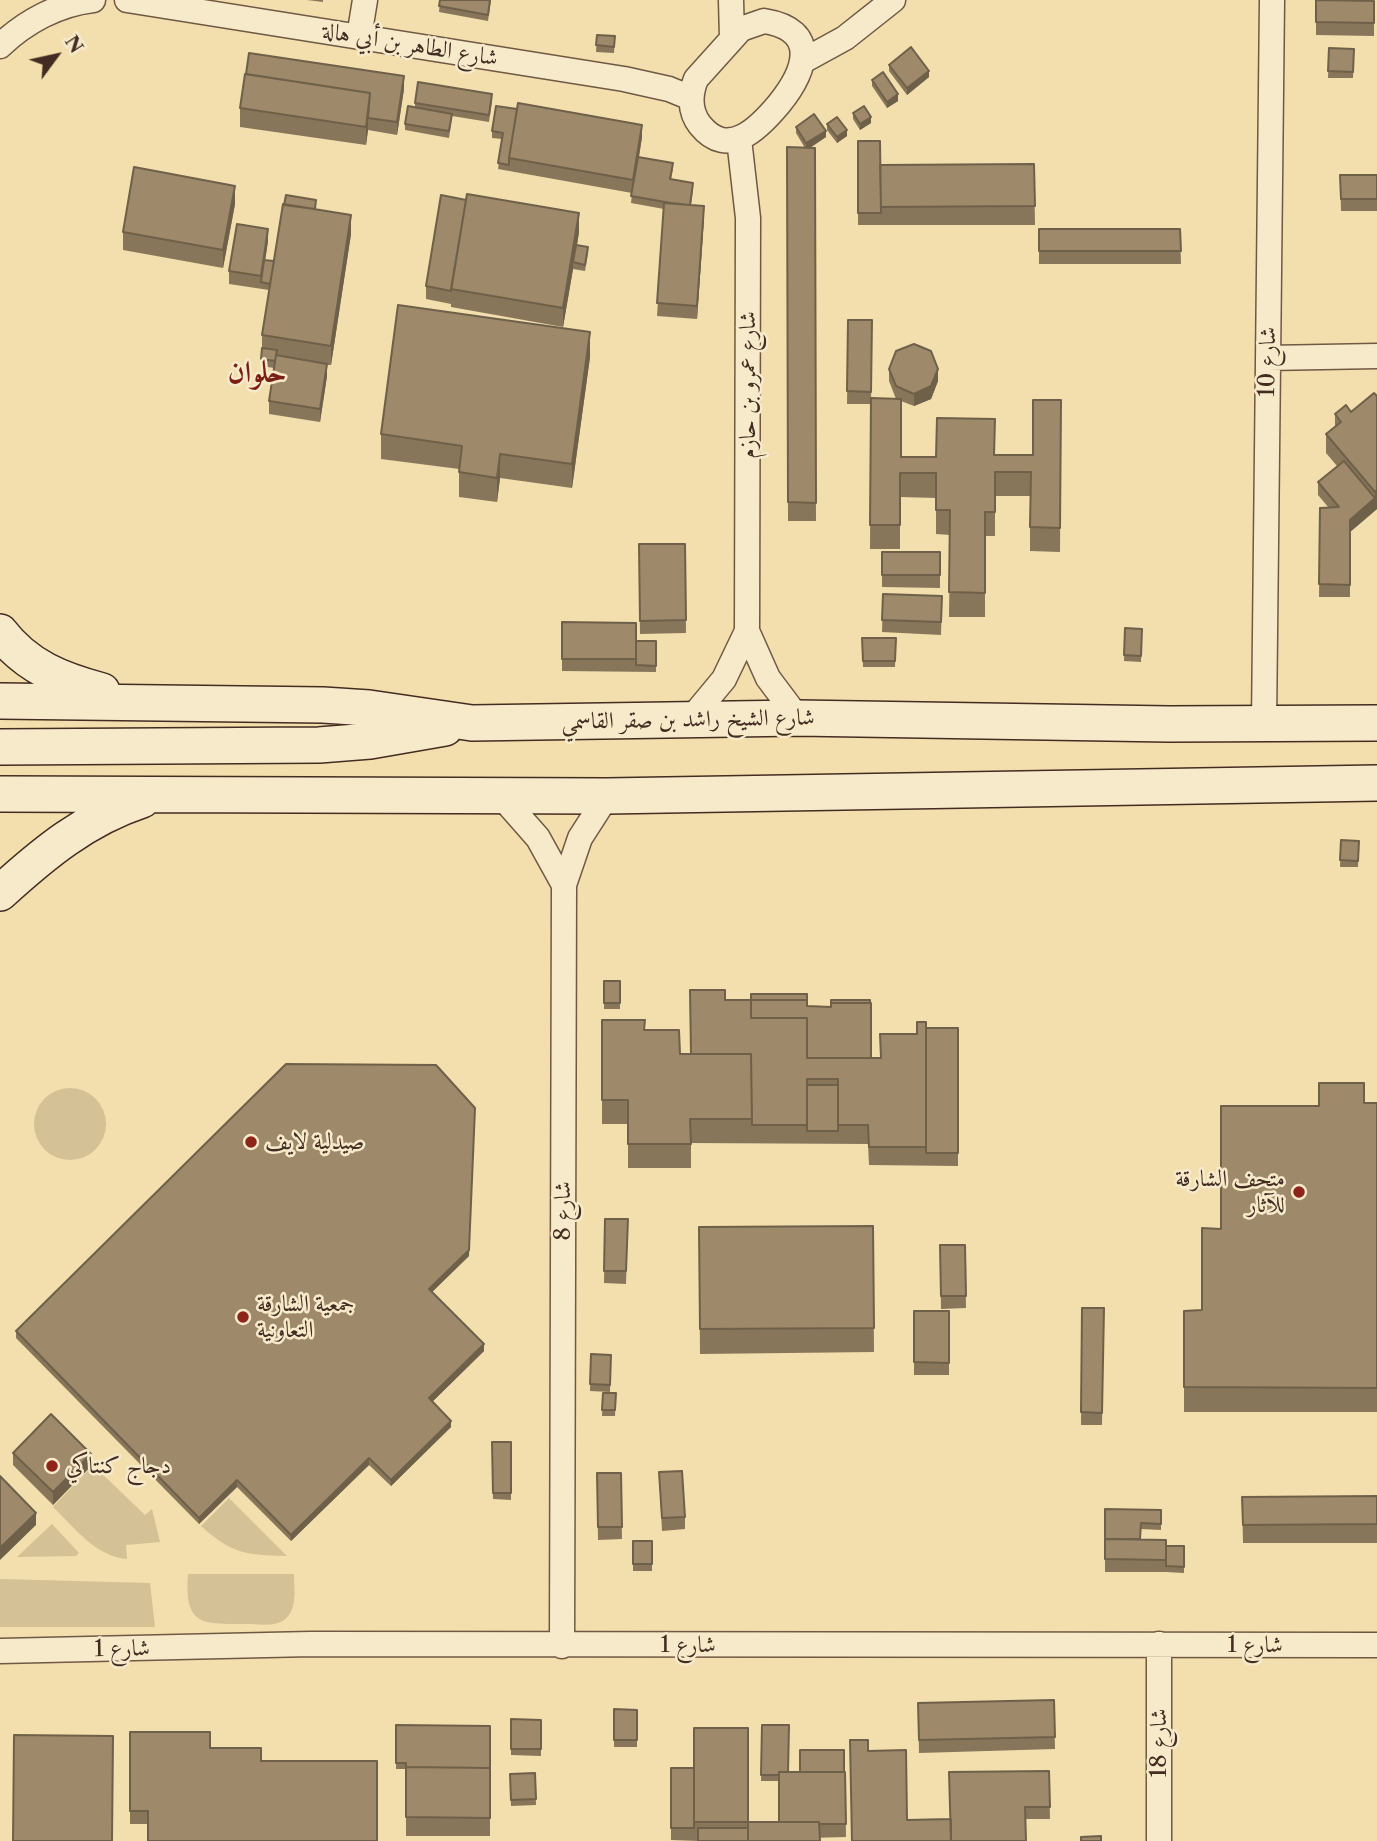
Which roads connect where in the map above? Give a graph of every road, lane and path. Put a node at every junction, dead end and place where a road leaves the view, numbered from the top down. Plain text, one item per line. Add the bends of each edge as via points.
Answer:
1 (93, 0) edge
2 (127, 0) edge
3 (365, 0) edge
4 (731, 0) edge
5 (894, 0) edge
6 (1272, 0) edge
7 (359, 37) junction
8 (732, 38) junction
9 (0, 46) edge
10 (803, 61) junction
11 (691, 98) junction
12 (739, 139) junction
13 (1377, 356) edge
14 (1268, 358) junction
15 (747, 631) junction
16 (0, 632) edge
17 (0, 701) edge
18 (142, 702) junction
19 (799, 718) junction
20 (690, 720) junction
21 (472, 723) junction
22 (1377, 723) edge
23 (1264, 724) junction
24 (0, 747) edge
25 (1377, 783) edge
26 (0, 794) edge
27 (160, 794) junction
28 (607, 796) junction
29 (502, 797) junction
30 (564, 885) junction
31 (0, 892) edge
32 (1159, 1644) junction
33 (1377, 1645) edge
34 (562, 1646) junction
35 (0, 1651) edge
36 (1159, 1841) edge

1 - 9 street via 34,20
2 - 7 street, شارع الطاهر بن أبي هالة
3 - 7 street
4 - 8 street
5 - 10 street via 845,38
6 - 14 street, شارع 10
7 - 11 street, شارع الطاهر بن أبي هالة via 647,83
8 - 10 street via 751,23 776,23 796,37
8 - 11 street via 696,79
10 - 12 street via 795,84 759,128
11 - 12 street via 696,118 709,133
12 - 15 street, شارع عمرو بن حازم via 748,232
13 - 14 street
14 - 23 street, شارع 10
15 - 19 street, شارع عمرو بن حازم via 768,678
15 - 20 street, شارع عمرو بن حازم via 724,679
16 - 18 main road via 23,656 62,681
17 - 18 main road, شارع الشيخ راشد بن صقر القاسمي
18 - 21 main road, شارع الشيخ راشد بن صقر القاسمي via 369,708
19 - 20 main road, شارع الشيخ راشد بن صقر القاسمي
19 - 23 main road, شارع الشيخ راشد بن صقر القاسمي
20 - 21 main road, شارع الشيخ راشد بن صقر القاسمي
21 - 24 main road via 319,745
22 - 23 main road, شارع الشيخ راشد بن صقر القاسمي
25 - 28 main road
26 - 27 main road
27 - 29 main road
27 - 31 main road via 86,824 53,845
28 - 29 main road
28 - 30 street via 580,838
29 - 30 street, شارع 8 via 538,838
30 - 34 street, شارع 8
32 - 33 street, شارع 1
32 - 34 street, شارع 1
32 - 36 street, شارع 18
34 - 35 street, شارع 1 via 312,1644

